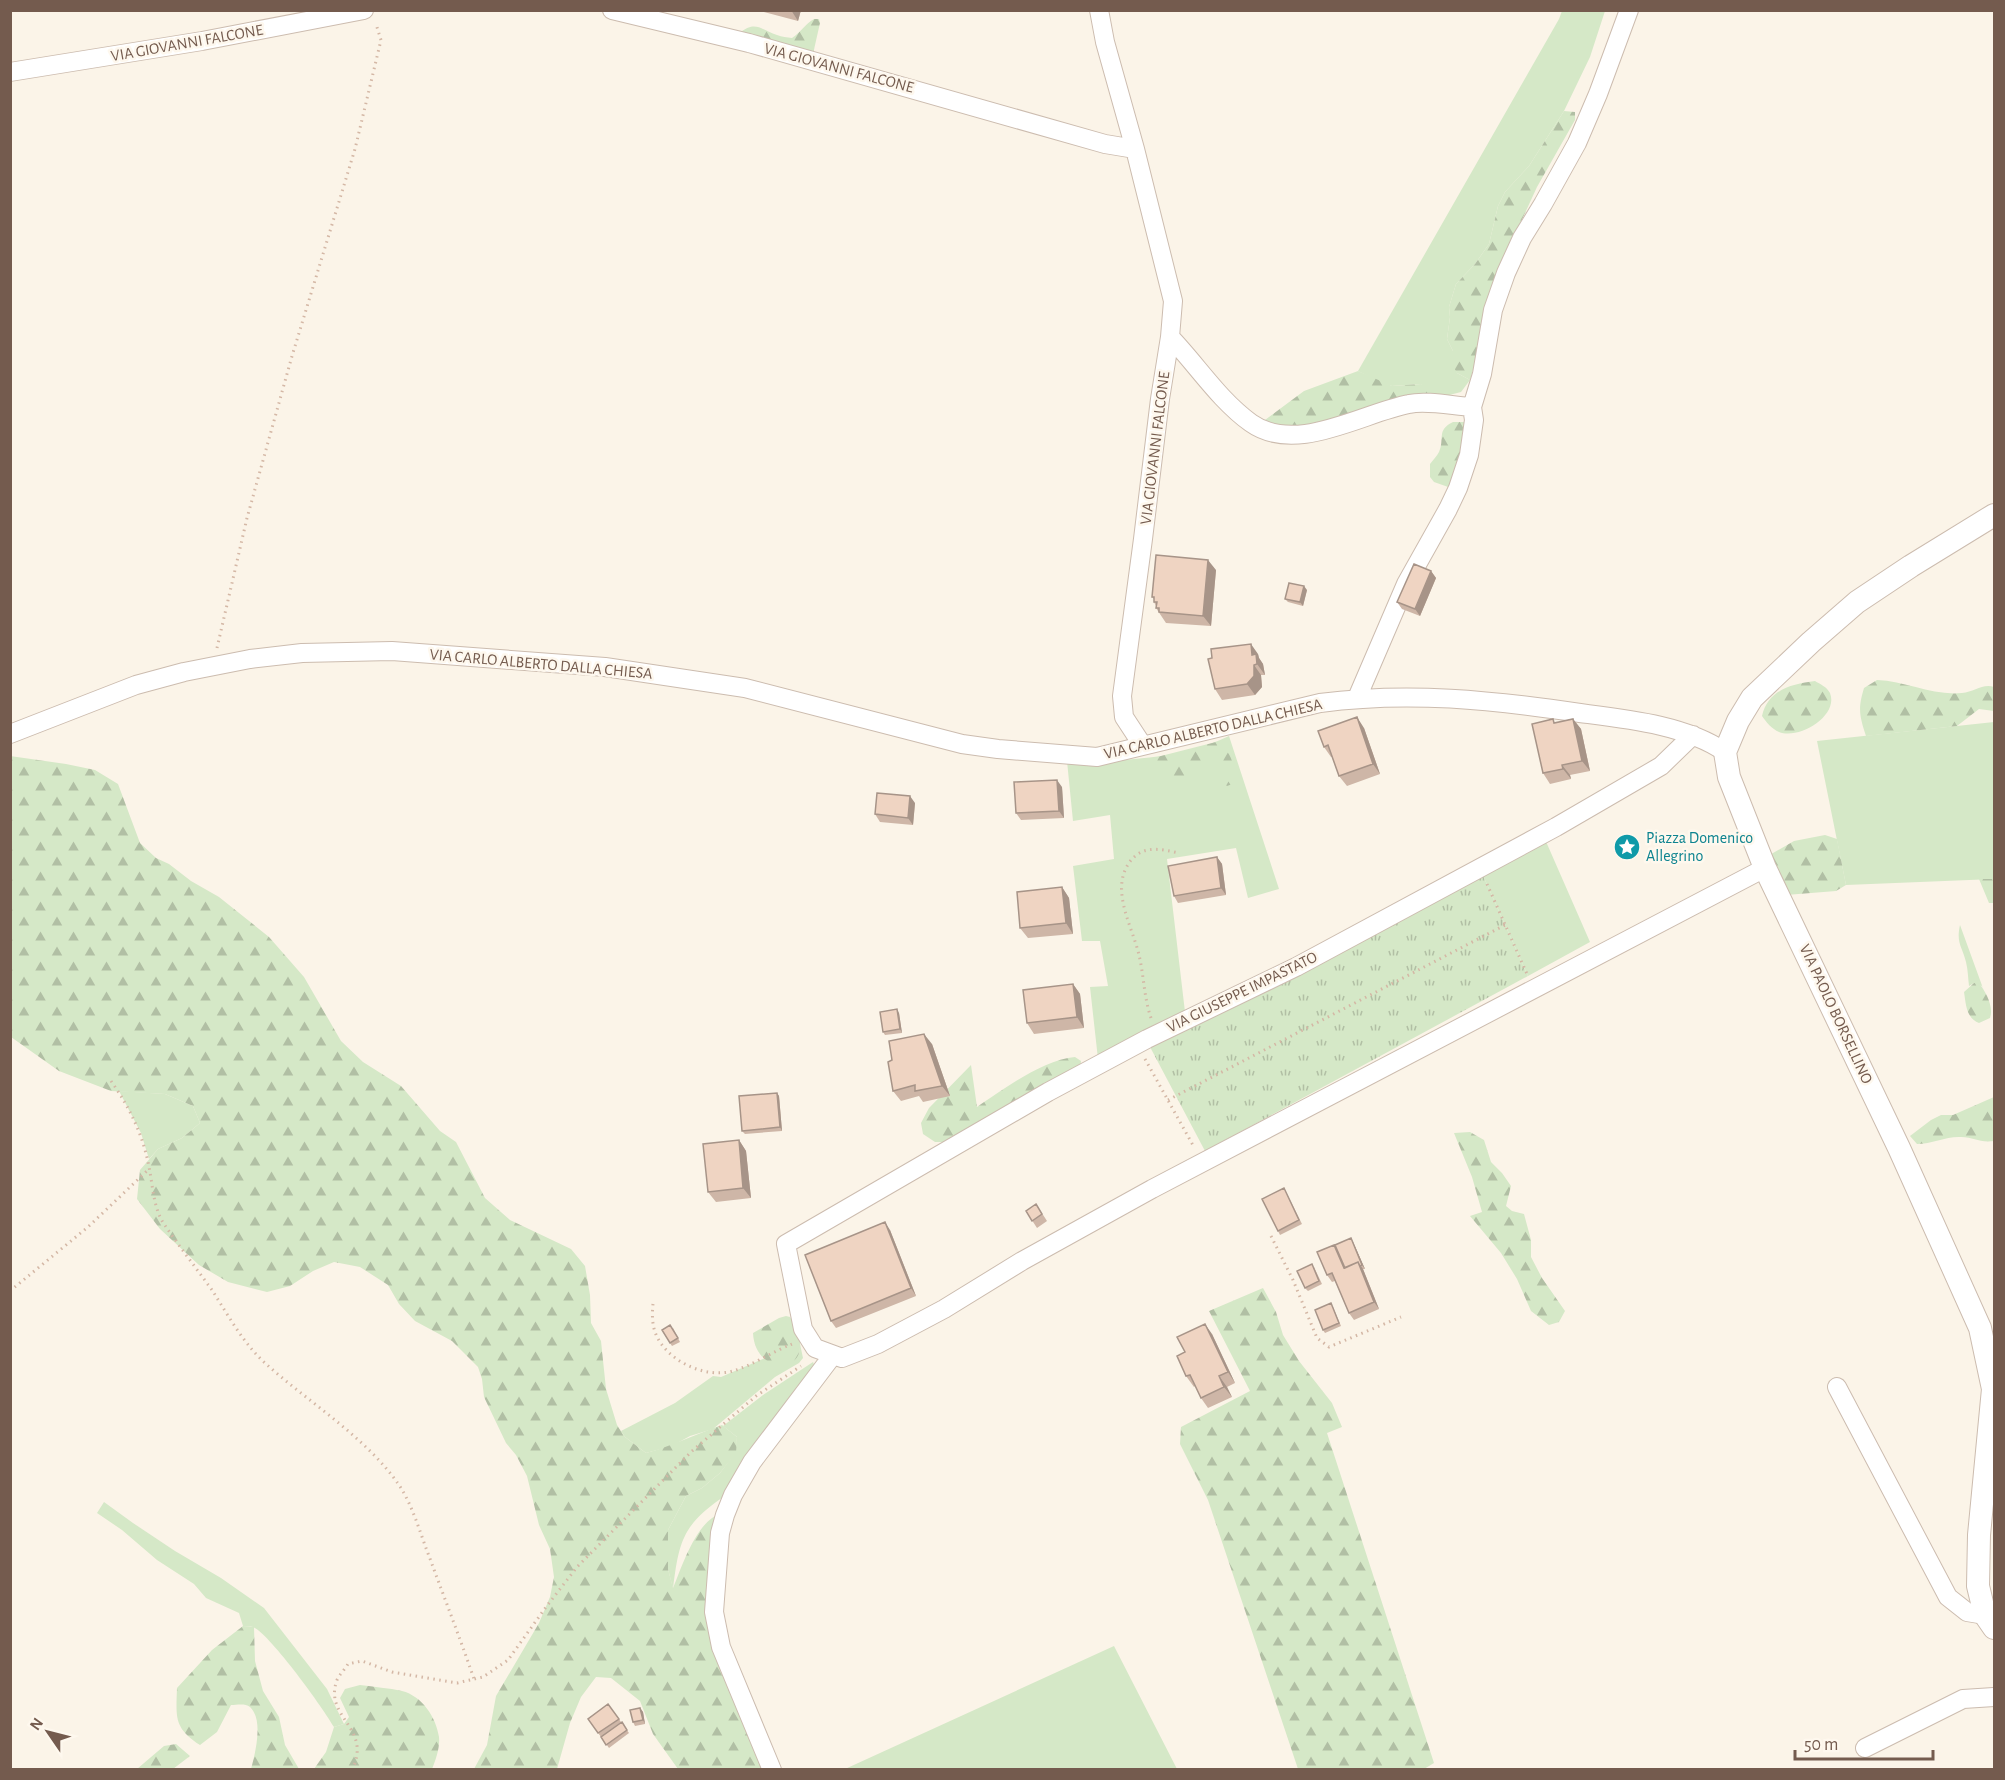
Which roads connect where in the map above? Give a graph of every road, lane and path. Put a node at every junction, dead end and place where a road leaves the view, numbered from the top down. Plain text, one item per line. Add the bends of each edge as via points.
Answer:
1 (612, 10) edge
2 (1099, 10) edge
3 (1629, 10) edge
4 (370, 15) edge
5 (10, 72) edge
6 (1136, 149) junction
7 (1170, 337) junction
8 (1472, 407) junction
9 (1995, 515) edge
10 (216, 665) junction
11 (1357, 698) junction
12 (10, 734) edge
13 (1693, 735) junction
14 (1143, 746) junction
15 (1725, 752) junction
16 (1179, 853) dead end
17 (1765, 868) junction
18 (1480, 869) junction
19 (1505, 925) junction
20 (1534, 989) junction
21 (1156, 1034) junction
22 (1137, 1044) junction
23 (111, 1081) dead end
24 (1168, 1100) junction
25 (1203, 1162) junction
26 (149, 1169) junction
27 (1271, 1236) dead end
28 (10, 1291) edge
29 (653, 1304) dead end
30 (1401, 1317) dead end
31 (808, 1337) junction
32 (828, 1353) junction
33 (1837, 1387) dead end
34 (1990, 1621) edge
35 (474, 1679) junction
36 (1995, 1697) edge
37 (1865, 1748) dead end
38 (352, 1770) edge
39 (772, 1770) edge

1 - 6 street, VIA GIOVANNI FALCONE via 749,44 1105,144
2 - 6 street, VIA GIOVANNI FALCONE
3 - 8 street via 1577,143 1506,273 1493,310
4 - 5 street, VIA GIOVANNI FALCONE
4 - 10 path via 381,40 358,138 247,518
6 - 7 street, VIA GIOVANNI FALCONE via 1173,300
7 - 8 street via 1229,406 1261,429 1283,435 1316,432 1411,403
7 - 14 street, VIA GIOVANNI FALCONE via 1122,696 1124,717
8 - 11 street via 1469,455 1458,488 1406,584
9 - 15 street via 1857,602 1811,642 1752,698
10 - 12 street, VIA CARLO ALBERTO DALLA CHIESA via 136,685
10 - 14 street, VIA CARLO ALBERTO DALLA CHIESA via 302,653 393,651 605,667 745,688 962,744 1097,757
11 - 13 street, VIA CARLO ALBERTO DALLA CHIESA via 1441,697 1528,705 1622,718
11 - 14 street, VIA CARLO ALBERTO DALLA CHIESA via 1320,703
13 - 15 street, VIA CARLO ALBERTO DALLA CHIESA
13 - 18 street, VIA GIUSEPPE IMPASTATO via 1661,766
15 - 17 street, VIA PAOLO BORSELLINO via 1729,777
16 - 21 path via 1148,850 1137,854 1122,878 1122,897 1140,957
17 - 20 street
17 - 34 street, VIA PAOLO BORSELLINO via 1980,1328 1993,1389 1978,1586
18 - 19 path
18 - 21 street, VIA GIUSEPPE IMPASTATO via 1296,967
19 - 20 path
19 - 24 path
20 - 25 street
21 - 22 street, VIA GIUSEPPE IMPASTATO
22 - 24 path
22 - 31 street, VIA GIUSEPPE IMPASTATO via 786,1244 803,1329
23 - 26 path via 126,1102 140,1134
24 - 25 path
25 - 32 street via 878,1344 843,1358
26 - 28 path via 88,1227
26 - 35 path via 162,1221 243,1338 263,1362 371,1453 400,1487
27 - 30 path via 1317,1338 1329,1347
29 - 31 path via 653,1325 659,1340 683,1364 709,1371 734,1371
31 - 32 street via 815,1348
32 - 35 path via 756,1396 691,1452 577,1567 508,1660
32 - 39 street via 752,1462 733,1495 720,1533 714,1612 721,1647
33 - 34 street via 1948,1598 1967,1612
35 - 38 path via 457,1683 392,1672 362,1661 348,1664 337,1680 335,1701 357,1740 358,1757
36 - 37 street via 1963,1698

